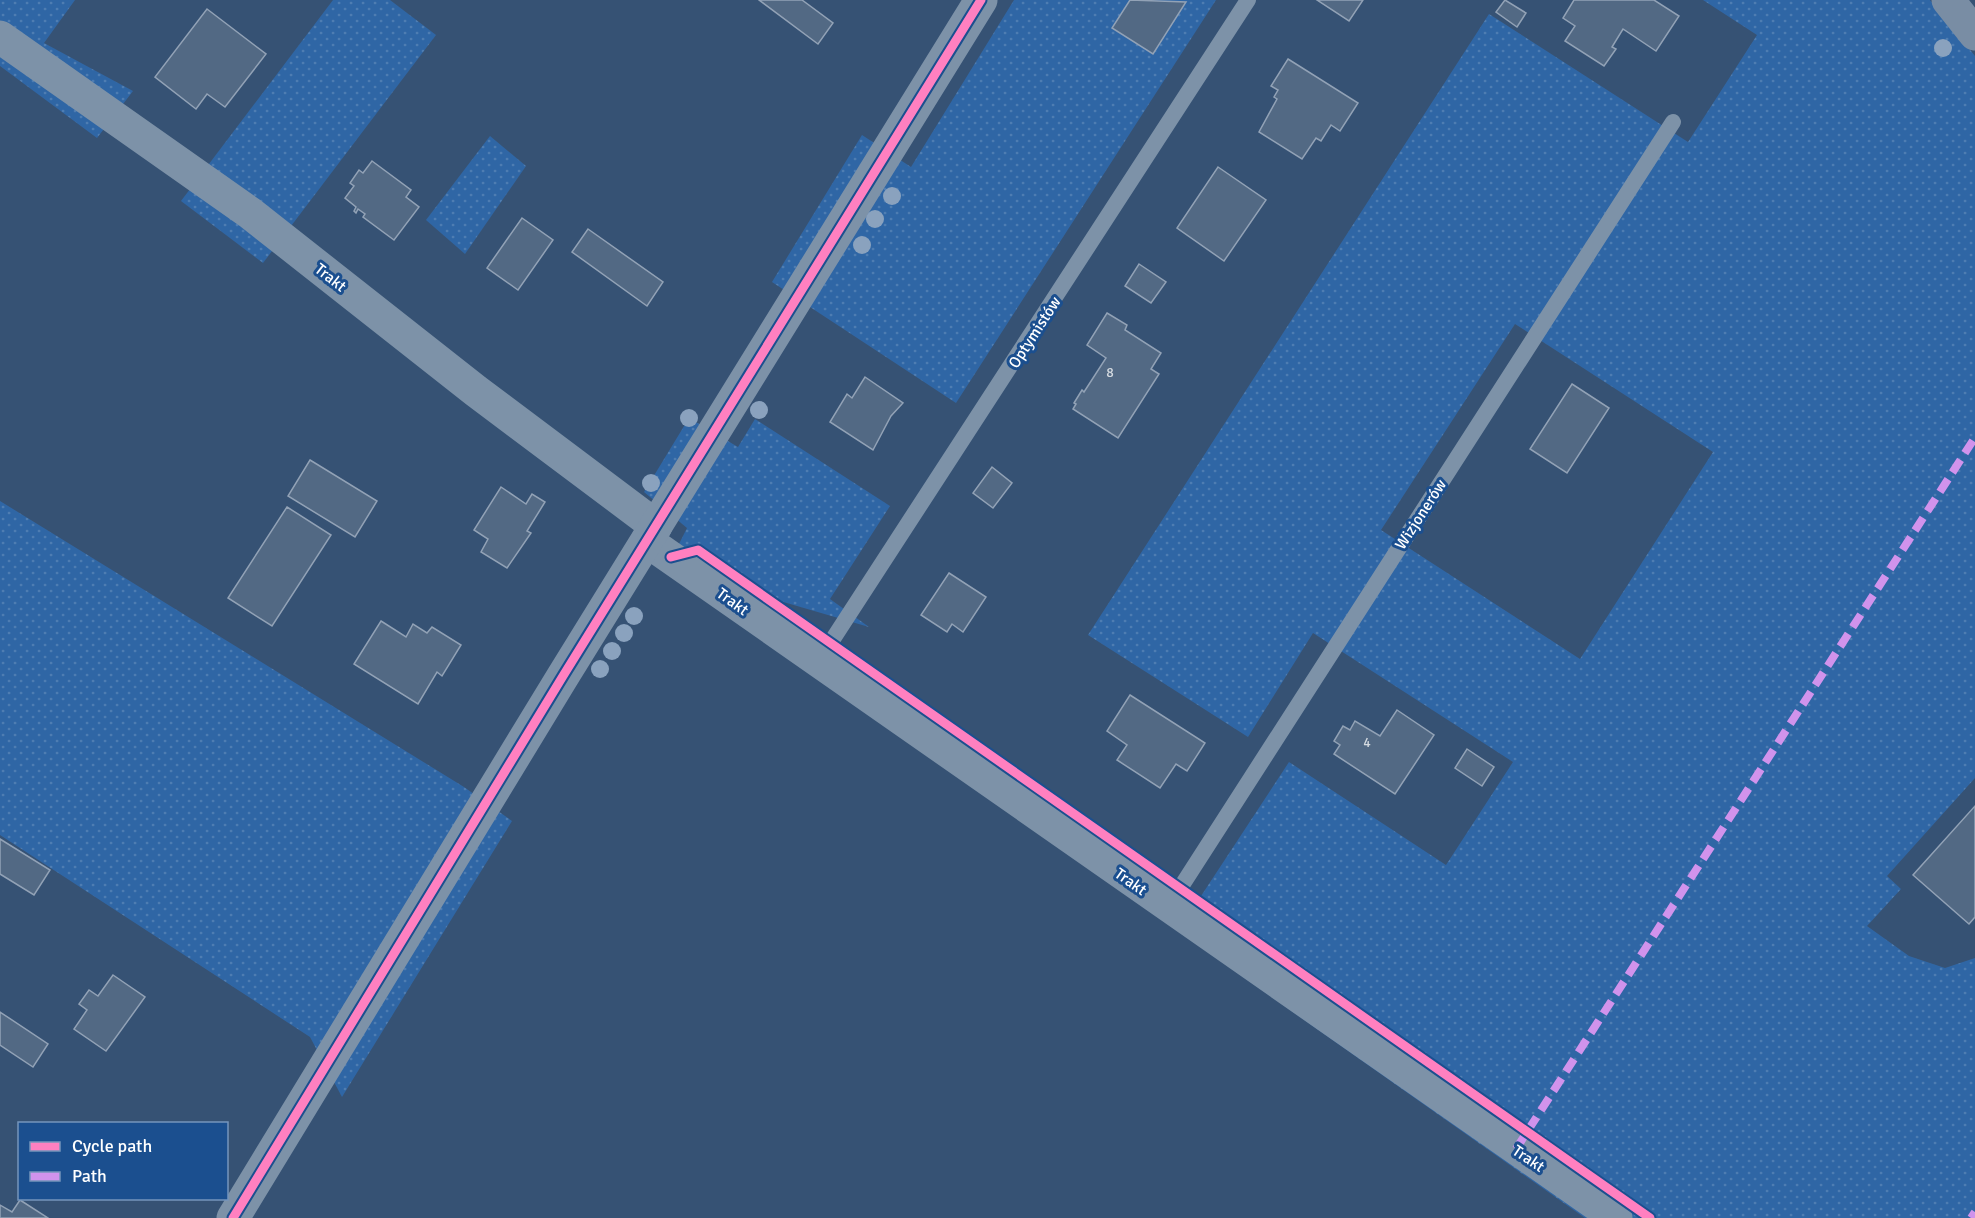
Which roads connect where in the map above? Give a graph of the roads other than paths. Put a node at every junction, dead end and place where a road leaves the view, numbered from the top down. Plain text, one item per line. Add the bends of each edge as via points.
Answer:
1 (981, 0) edge
2 (1248, 0) edge
3 (1948, 0) edge
4 (1975, 34) edge
5 (0, 37) edge
6 (1673, 122) dead end
7 (651, 534) junction
8 (818, 662) junction
9 (1168, 907) junction
10 (233, 1218) edge
11 (1616, 1218) edge

1 - 7 street
2 - 8 lane, Optymistów
3 - 4 main road
5 - 7 street, Trakt via 250,213
6 - 9 lane, Wizjonerów
7 - 8 street, Trakt
7 - 10 street
8 - 9 street, Trakt
9 - 11 street, Trakt

